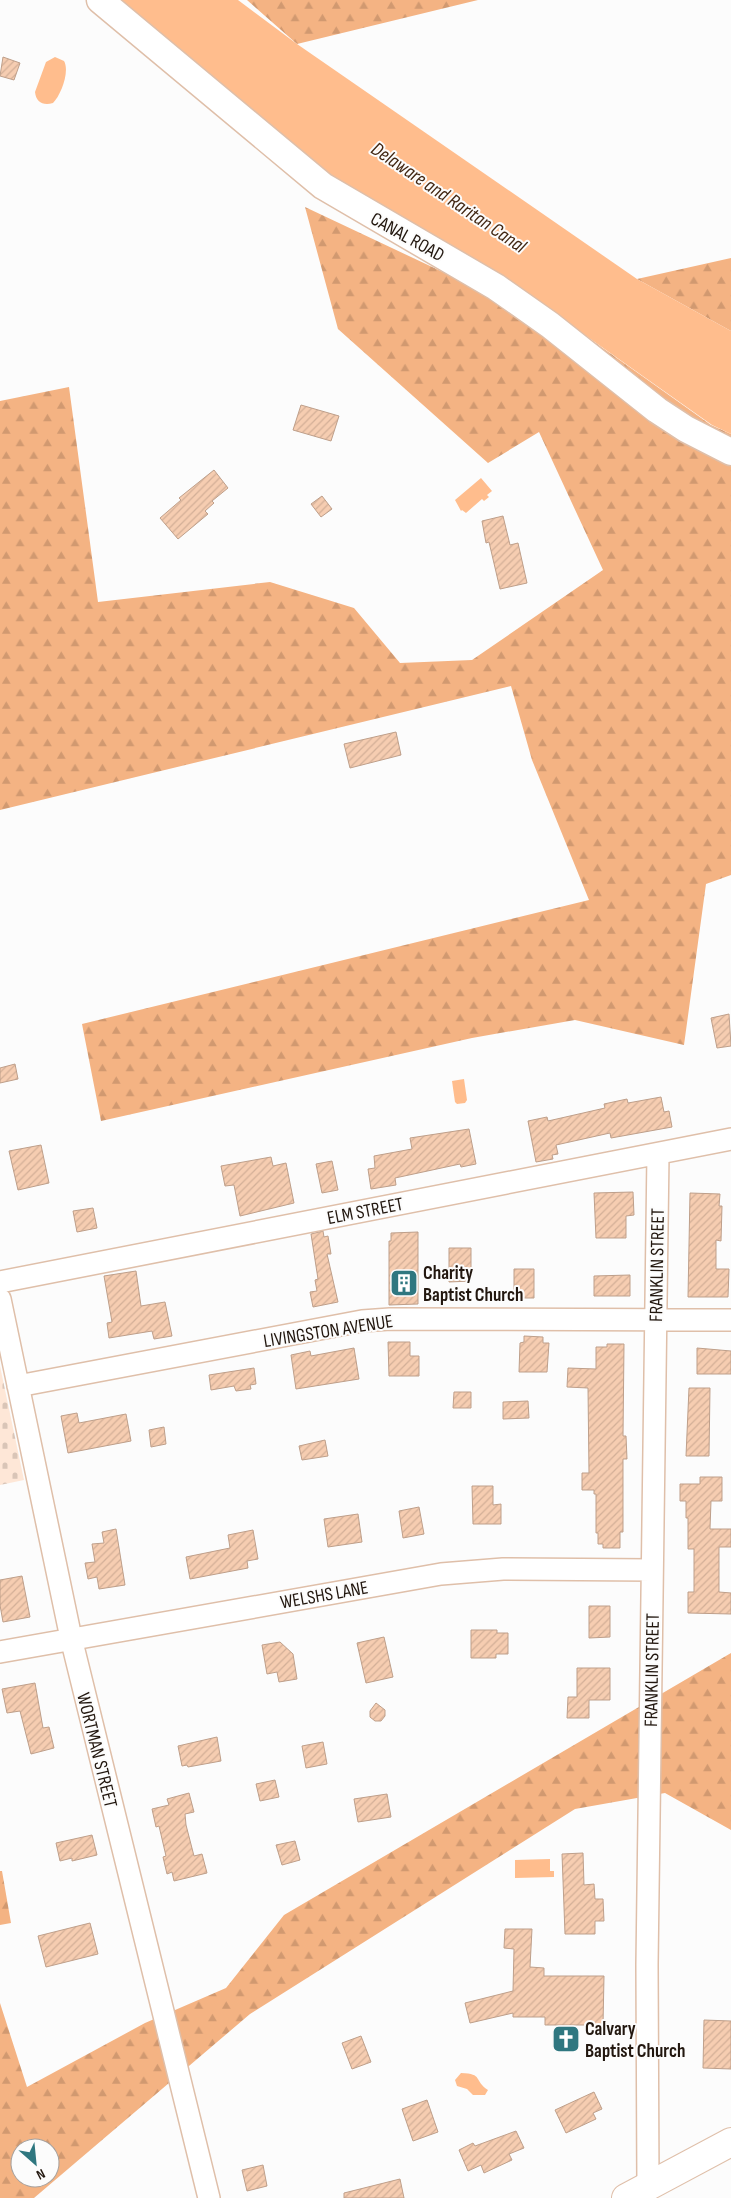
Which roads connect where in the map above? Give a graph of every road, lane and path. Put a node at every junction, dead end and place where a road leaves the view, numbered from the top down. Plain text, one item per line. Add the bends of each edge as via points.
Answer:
1 (100, 0) edge
2 (731, 452) edge
3 (731, 1139) edge
4 (658, 1154) junction
5 (0, 1282) edge
6 (0, 1299) edge
7 (655, 1319) junction
8 (731, 1320) edge
9 (18, 1386) junction
10 (652, 1570) junction
11 (70, 1638) junction
12 (0, 1652) edge
13 (731, 2142) edge
14 (637, 2192) edge
15 (209, 2198) edge

1 - 2 street, CANAL ROAD via 323,186 504,292 657,410
3 - 4 street, ELM STREET
4 - 5 street, ELM STREET
4 - 7 street, FRANKLIN STREET
6 - 9 street, WORTMAN STREET
7 - 8 street, LIVINGSTON AVENUE
7 - 9 street, LIVINGSTON AVENUE via 390,1319
7 - 10 street, FRANKLIN STREET
9 - 11 street, WORTMAN STREET
10 - 11 street, WELSHS LANE via 503,1570 441,1574
10 - 14 street, FRANKLIN STREET via 647,2059
11 - 12 street, WELSHS LANE
11 - 15 street, WORTMAN STREET
13 - 14 main road

